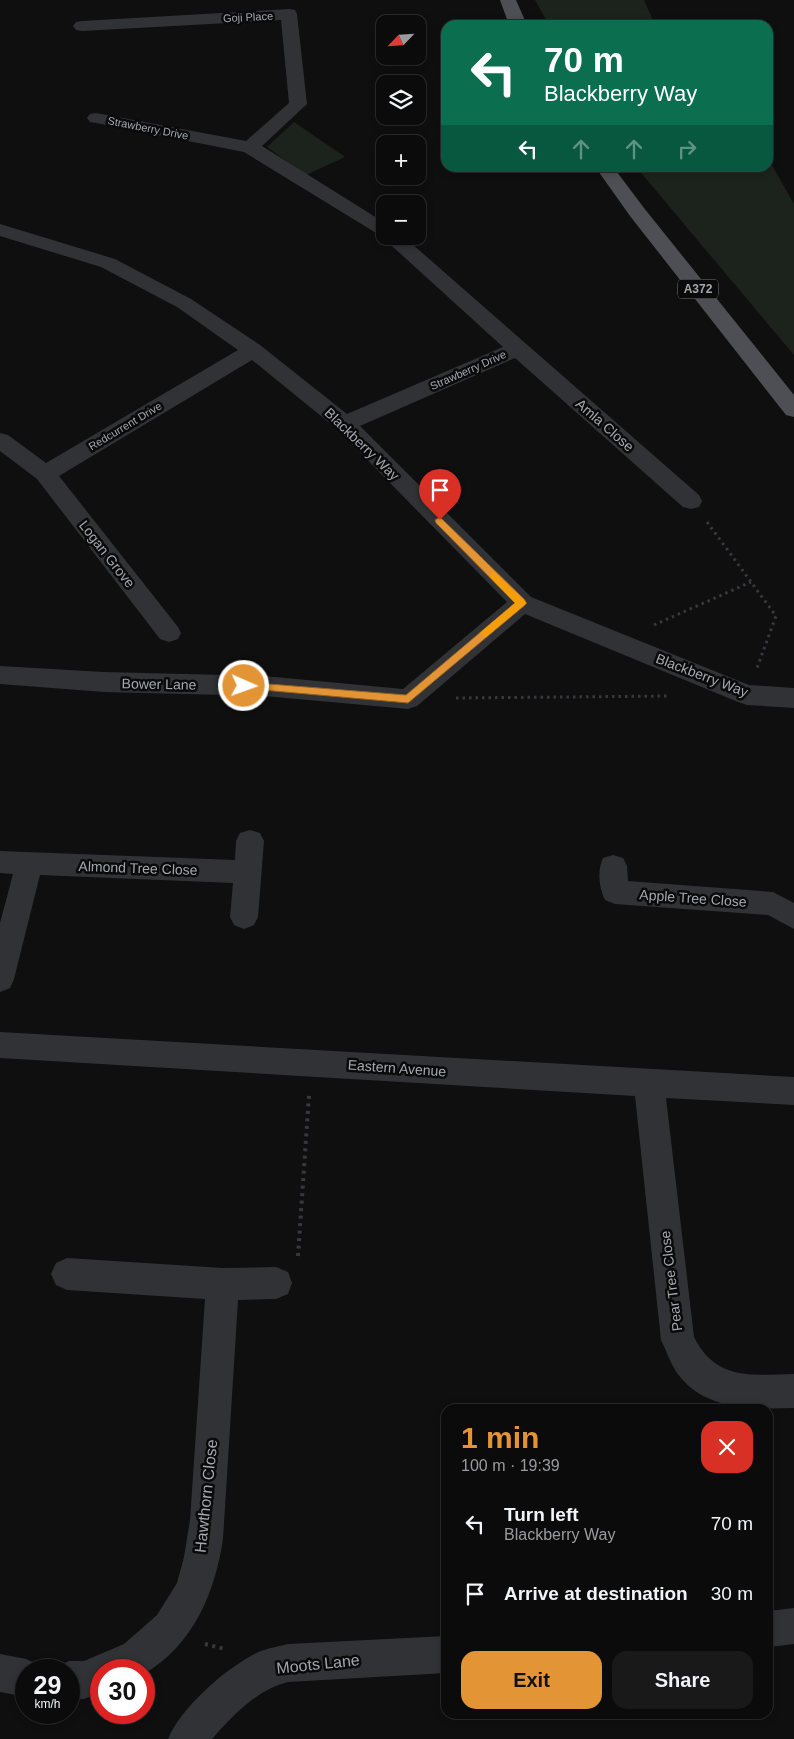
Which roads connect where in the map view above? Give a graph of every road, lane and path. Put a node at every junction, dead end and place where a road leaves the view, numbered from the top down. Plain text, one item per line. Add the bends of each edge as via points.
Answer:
1 (508, 0) edge
2 (516, 20) edge
3 (82, 26) dead end
4 (96, 118) dead end
5 (250, 147) junction
6 (608, 172) edge
7 (376, 225) edge
8 (0, 230) edge
9 (401, 245) edge
10 (518, 348) junction
11 (253, 350) junction
12 (794, 410) edge
13 (345, 424) junction
14 (0, 440) edge
15 (44, 474) junction
16 (691, 502) joint
17 (751, 582) junction
18 (522, 603) junction
19 (169, 633) dead end
20 (599, 635) junction
21 (0, 675) edge
22 (747, 695) junction
23 (677, 696) dead end
24 (794, 698) edge
25 (408, 699) junction
26 (250, 841) dead end
27 (0, 862) edge
28 (29, 864) junction
29 (613, 866) dead end
30 (248, 872) junction
31 (244, 917) dead end
32 (794, 917) edge
33 (0, 980) edge
34 (0, 1045) edge
35 (323, 1063) junction
36 (649, 1084) junction
37 (794, 1091) edge
38 (67, 1274) dead end
39 (276, 1283) joint
40 (222, 1284) junction
41 (794, 1391) edge
42 (794, 1626) edge
43 (773, 1628) edge
44 (165, 1635) junction
45 (441, 1654) edge
46 (132, 1659) edge
47 (264, 1670) junction
48 (0, 1674) edge
49 (15, 1676) edge
50 (187, 1739) edge

1 - 2 main road
3 - 5 street, Goji Place via 289,14 298,104
4 - 5 street, Strawberry Drive
5 - 7 street, Strawberry Drive
6 - 12 main road, A372
8 - 11 street, Blackberry Way via 108,263 184,303
9 - 10 street, Strawberry Drive
10 - 13 street, Strawberry Drive
10 - 16 street, Amla Close
11 - 13 street, Blackberry Way
11 - 15 street, Redcurrent Drive
13 - 18 street, Blackberry Way
14 - 15 street
15 - 19 street, Logan Grove
16 - 17 path
17 - 20 path via 647,628
17 - 22 path via 776,616
18 - 20 street, Blackberry Way
18 - 25 street
20 - 22 street, Blackberry Way
21 - 25 street, Bower Lane via 104,682 264,686
22 - 24 street, Blackberry Way
23 - 25 path
26 - 30 street
27 - 28 street, Almond Tree Close
28 - 30 street, Almond Tree Close
28 - 33 street
29 - 32 street, Apple Tree Close via 615,892 773,904
30 - 31 street
34 - 35 street, Eastern Avenue
35 - 36 street, Eastern Avenue
35 - 39 path via 310,1086 298,1268
36 - 37 street, Eastern Avenue
36 - 41 street, Pear Tree Close via 678,1340 692,1366 716,1385 738,1392
38 - 40 street
39 - 40 street
40 - 44 street, Hawthorn Close via 203,1549 193,1588 182,1613
42 - 43 street
44 - 46 street, Hawthorn Close
44 - 47 path via 251,1655
45 - 47 street, Moots Lane via 288,1663
47 - 50 street, Moots Lane via 211,1711
48 - 49 street

